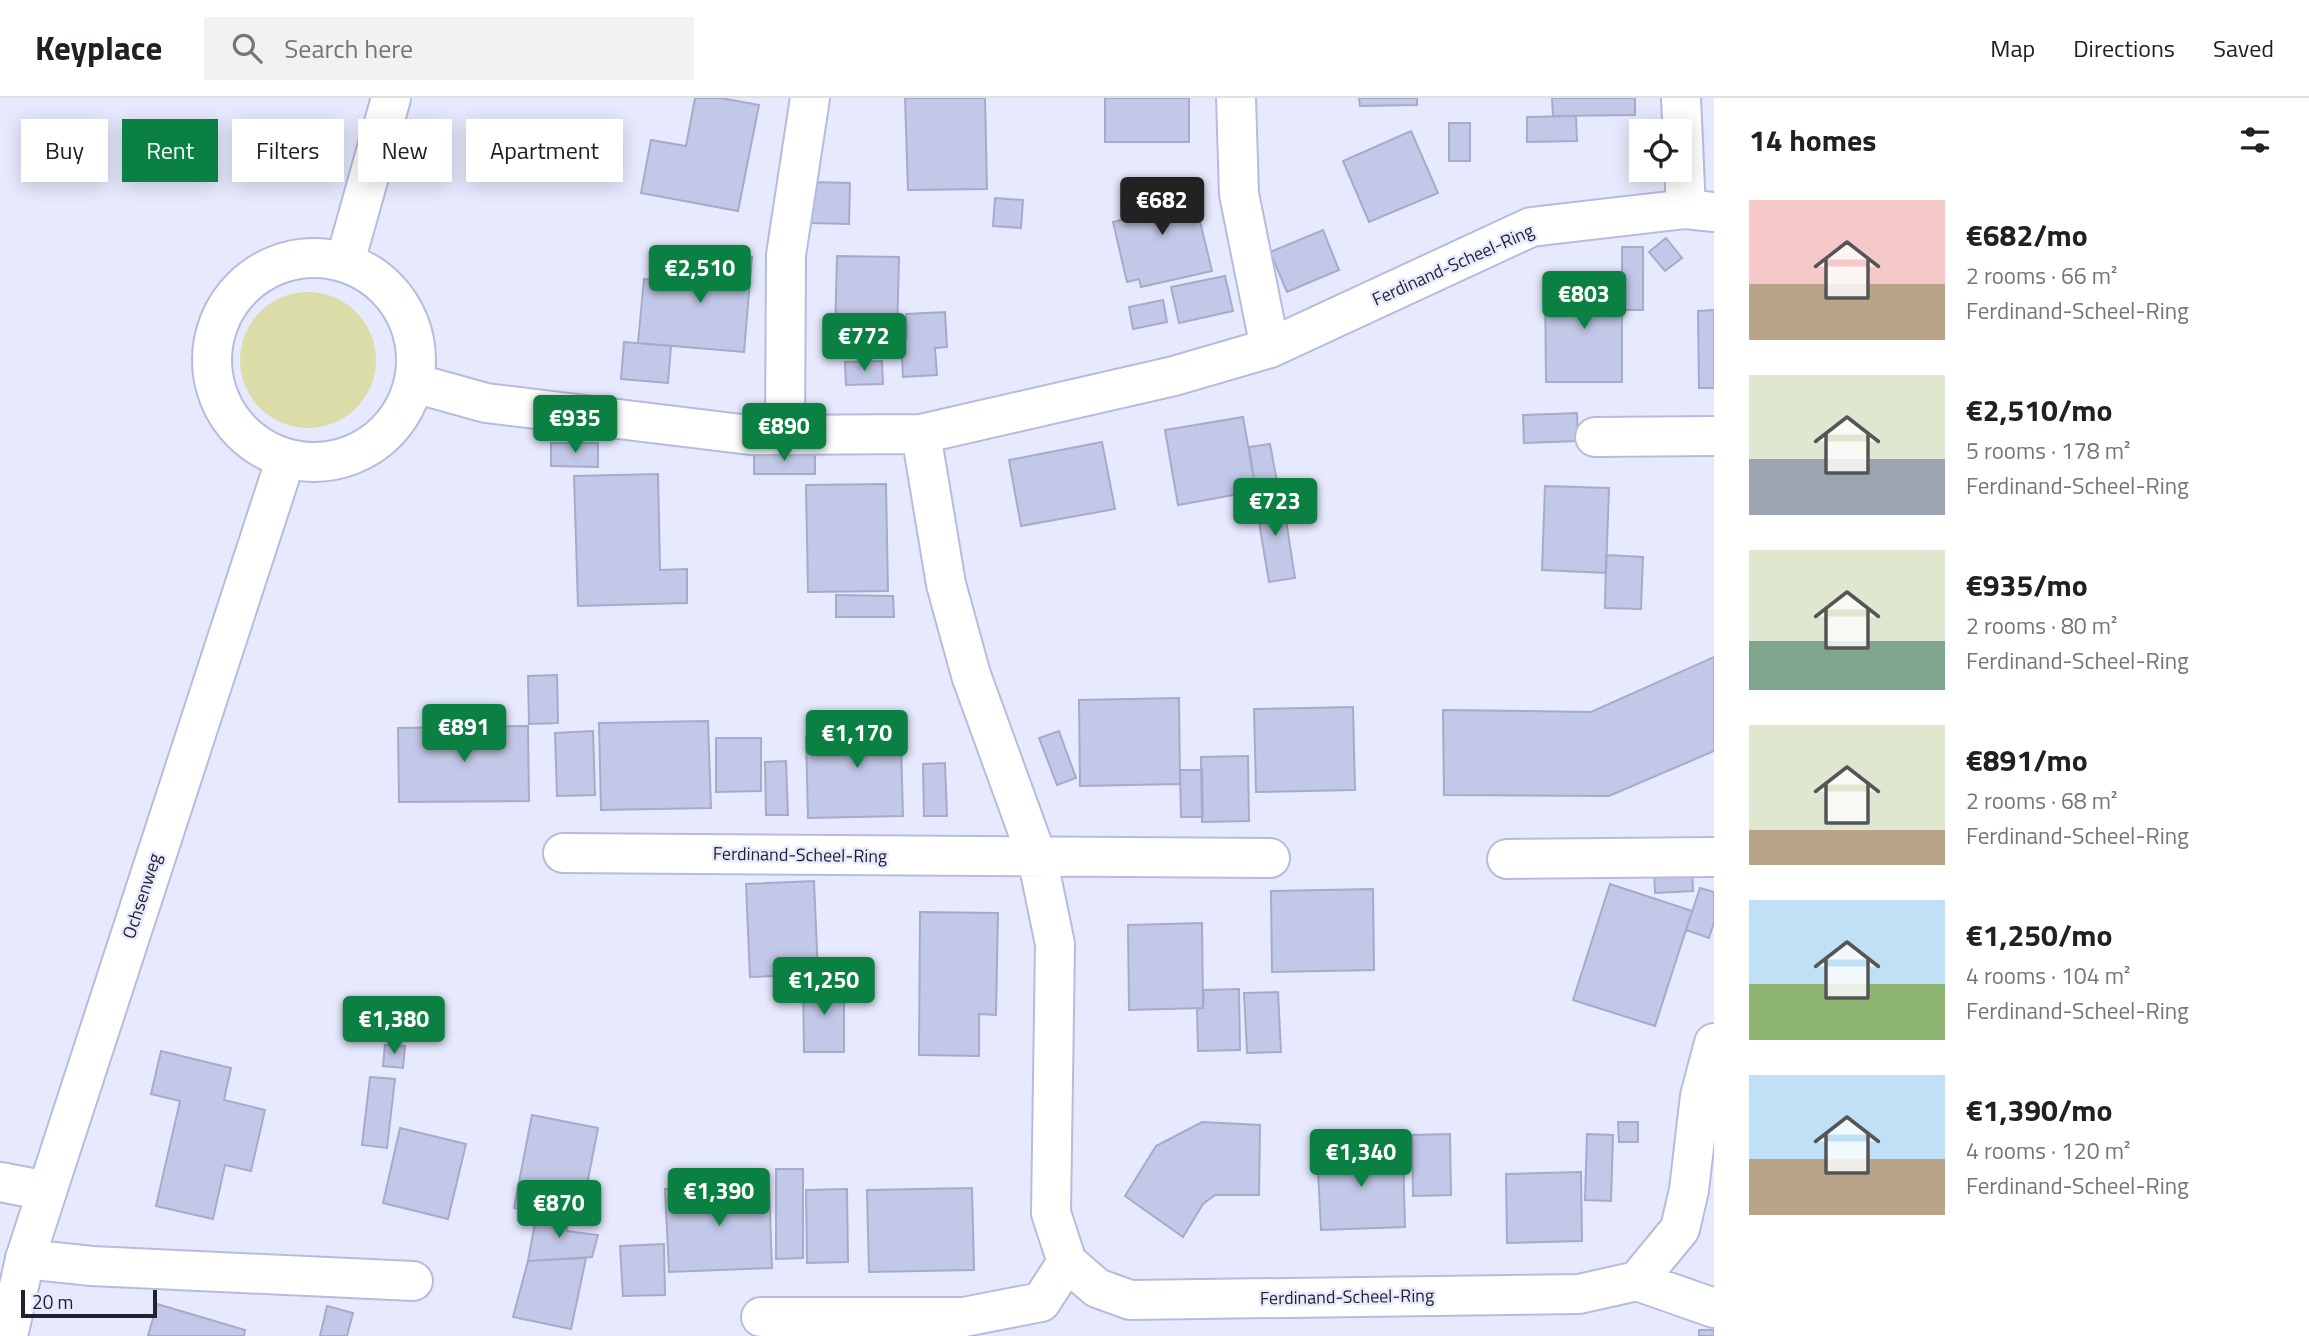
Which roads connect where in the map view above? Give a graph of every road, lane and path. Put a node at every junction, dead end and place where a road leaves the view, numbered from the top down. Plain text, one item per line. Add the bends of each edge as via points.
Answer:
1 (391, 98) edge
2 (810, 98) edge
3 (1236, 98) edge
4 (1681, 98) edge
5 (1700, 211) edge
6 (345, 262) junction
7 (1270, 348) junction
8 (414, 383) junction
9 (921, 434) junction
10 (785, 435) junction
11 (1714, 436) edge
12 (1595, 437) dead end
13 (286, 458) junction
14 (563, 853) dead end
15 (1714, 857) edge
16 (1037, 858) junction
17 (1269, 859) dead end
18 (1507, 859) dead end
19 (1714, 1043) edge
20 (0, 1182) edge
21 (47, 1191) junction
22 (25, 1259) junction
23 (1067, 1262) junction
24 (413, 1281) dead end
25 (1637, 1281) junction
26 (1714, 1308) edge
27 (761, 1317) dead end
28 (8, 1336) edge

1 - 6 street
2 - 10 street via 786,255
3 - 7 street via 1239,194
4 - 5 street, Ferdinand-Scheel-Ring
5 - 7 street, Ferdinand-Scheel-Ring via 1531,227
6 - 8 street via 384,285 408,319 416,362
6 - 13 street via 303,258 262,272 236,294 214,339 216,388 226,412 262,449
7 - 9 street, Ferdinand-Scheel-Ring via 1174,376
8 - 10 street, Ferdinand-Scheel-Ring via 486,403 750,435
8 - 13 street via 392,426 362,450 324,462
9 - 10 street, Ferdinand-Scheel-Ring
9 - 16 street via 946,584 971,675
11 - 12 street
13 - 21 street, Ochsenweg
14 - 16 street, Ferdinand-Scheel-Ring
15 - 18 street
16 - 17 street, Ferdinand-Scheel-Ring
16 - 23 street via 1055,944 1051,1213
19 - 25 street via 1700,1096 1689,1190 1679,1229
20 - 21 street
21 - 22 street, Ochsenweg
22 - 24 street
22 - 28 street, Ochsenweg
23 - 25 street, Ferdinand-Scheel-Ring via 1097,1288 1130,1300 1579,1294
23 - 27 street via 1041,1301 964,1317
25 - 26 street

